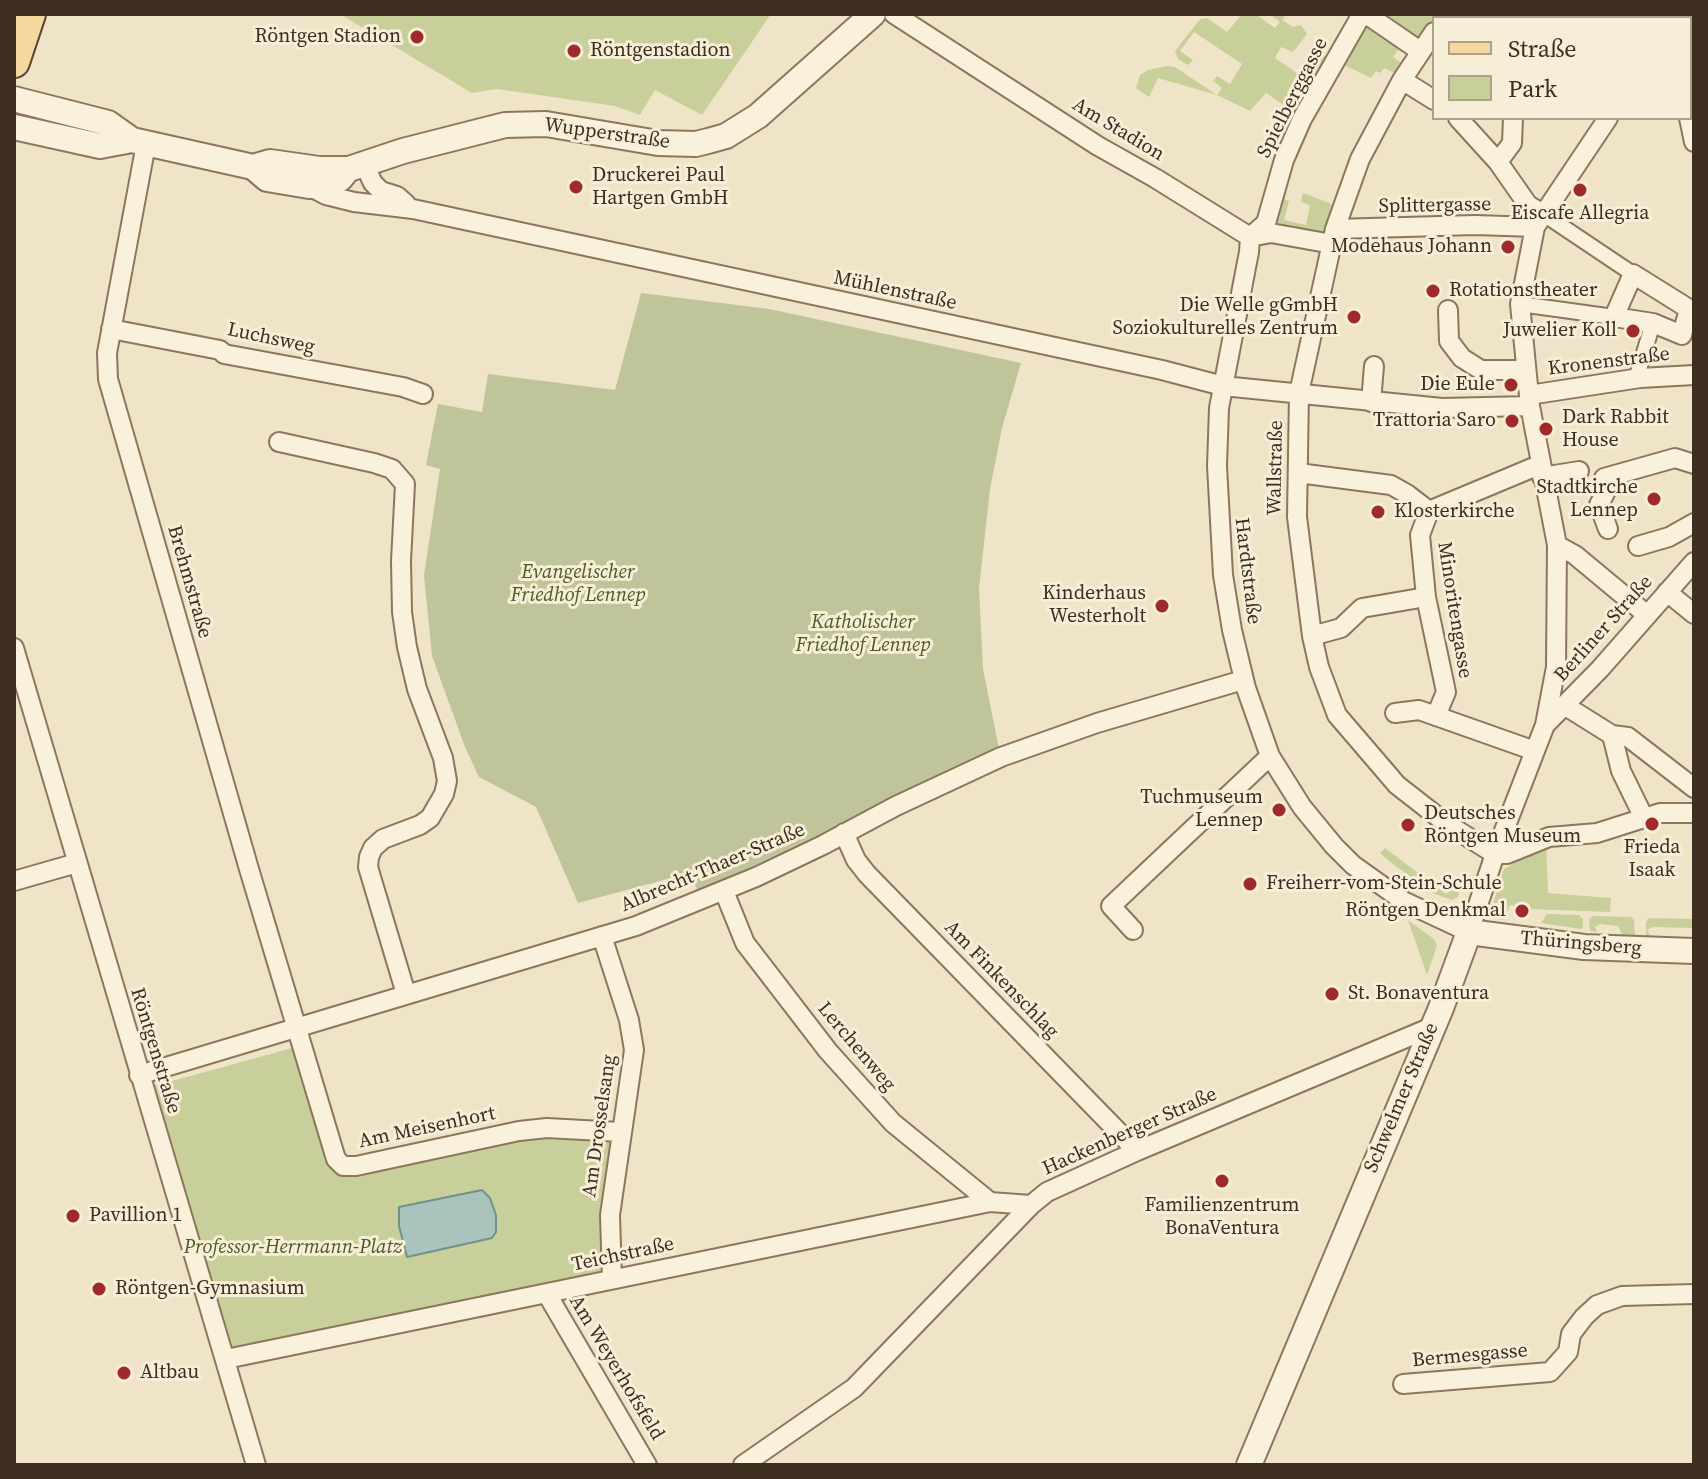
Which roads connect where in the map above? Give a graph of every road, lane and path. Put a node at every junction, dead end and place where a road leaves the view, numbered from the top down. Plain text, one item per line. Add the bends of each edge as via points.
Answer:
1 (30, 14) edge
2 (873, 14) edge
3 (894, 14) edge
4 (1364, 14) edge
5 (1432, 35) edge
6 (1420, 51) junction
7 (14, 62) edge
8 (1402, 80) junction
9 (14, 99) edge
10 (1432, 99) edge
11 (1460, 120) edge
12 (1513, 120) edge
13 (1607, 120) edge
14 (1689, 120) edge
15 (14, 127) edge
16 (139, 142) junction
17 (1694, 142) edge
18 (1498, 162) junction
19 (357, 166) junction
20 (253, 167) junction
21 (309, 186) junction
22 (358, 202) junction
23 (413, 209) junction
24 (1540, 221) junction
25 (1334, 236) junction
26 (1250, 237) junction
27 (1633, 274) junction
28 (1520, 304) junction
29 (1448, 310) dead end
30 (1614, 317) junction
31 (1653, 323) junction
32 (111, 329) junction
33 (1374, 366) dead end
34 (1525, 370) junction
35 (1694, 375) edge
36 (1636, 379) junction
37 (1223, 386) junction
38 (1299, 393) junction
39 (423, 394) dead end
40 (1529, 400) junction
41 (1371, 402) junction
42 (279, 442) dead end
43 (1694, 464) edge
44 (1540, 471) junction
45 (1298, 473) junction
46 (1604, 478) junction
47 (1429, 511) junction
48 (1694, 523) edge
49 (1608, 529) dead end
50 (1557, 545) junction
51 (1638, 546) dead end
52 (1694, 562) edge
53 (1667, 592) junction
54 (1426, 597) junction
55 (1646, 614) junction
56 (1694, 614) edge
57 (1312, 636) junction
58 (14, 648) edge
59 (1243, 680) junction
60 (1564, 705) junction
61 (1395, 713) dead end
62 (1436, 716) junction
63 (1545, 725) junction
64 (1612, 735) junction
65 (1535, 751) junction
66 (1270, 756) junction
67 (1694, 788) edge
68 (1694, 813) edge
69 (1644, 818) junction
70 (844, 833) junction
71 (1495, 854) junction
72 (77, 863) junction
73 (14, 881) edge
74 (724, 891) junction
75 (1133, 930) dead end
76 (1469, 932) junction
77 (602, 936) junction
78 (1694, 951) edge
79 (406, 994) junction
80 (297, 1027) junction
81 (1432, 1027) junction
82 (139, 1075) junction
83 (620, 1132) junction
84 (1137, 1151) junction
85 (990, 1202) junction
86 (1031, 1205) junction
87 (612, 1279) junction
88 (547, 1294) junction
89 (1694, 1294) edge
90 (226, 1359) junction
91 (1403, 1384) dead end
92 (256, 1465) edge
93 (647, 1465) edge
94 (743, 1465) edge
95 (1249, 1465) edge

1 - 7 main road
2 - 19 street, Wupperstraße via 758,116 726,136 696,144 658,143 546,124 505,125
3 - 26 street, Am Stadion
4 - 6 street, Spielberggasse
4 - 26 street, Spielberggasse via 1302,119 1266,223
5 - 6 street, Wallstraße
6 - 8 street, Wallstraße
8 - 10 street
8 - 25 street, Wallstraße via 1360,159
9 - 16 street via 108,123
11 - 18 street
12 - 18 street via 1512,143
13 - 24 street
14 - 17 street
15 - 16 street via 100,146
16 - 20 street
16 - 32 street, Brehmstraße
18 - 24 street
19 - 20 street via 319,169 270,162
19 - 21 street via 340,179
19 - 22 street via 352,194
19 - 23 street, Mühlenstraße via 381,191
20 - 21 street via 267,179
21 - 22 street, Mühlenstraße
22 - 23 street, Mühlenstraße
23 - 37 street, Mühlenstraße
24 - 25 street, Splittergasse
24 - 27 street
24 - 28 street, Schwelmer Straße
25 - 26 street
25 - 38 street, Wallstraße
26 - 37 street, Spielberggasse
27 - 30 street
27 - 31 street via 1689,309 1682,335
28 - 30 street
28 - 34 street, Schwelmer Straße
29 - 34 street via 1449,341 1462,358 1481,370
30 - 31 street
31 - 36 street
32 - 39 street, Luchsweg
32 - 80 street, Brehmstraße via 108,379
33 - 41 street
34 - 40 street, Schwelmer Straße
35 - 36 street, Kronenstraße
36 - 40 street, Kronenstraße
37 - 38 street, Mühlenstraße
37 - 59 street, Hardtstraße via 1219,534
38 - 41 street, Mühlenstraße
38 - 45 street, Wallstraße
40 - 41 street, Mühlenstraße via 1442,408
40 - 44 street, Schwelmer Straße
42 - 79 street via 392,469 405,484 402,612 417,689 447,781 430,818 383,839 369,857
43 - 46 street via 1675,458
44 - 46 street via 1602,468
44 - 47 street via 1467,493
44 - 50 street, Schwelmer Straße
45 - 47 street via 1391,485
45 - 57 street, Wallstraße via 1297,517
46 - 49 street via 1606,491 1599,505
47 - 54 street, Minoritengasse via 1420,535
48 - 51 street
50 - 55 street
50 - 63 street, Schwelmer Straße via 1556,667
52 - 53 street, Berliner Straße
53 - 55 street, Berliner Straße
53 - 56 street
54 - 57 street via 1362,608 1341,628
54 - 62 street, Minoritengasse via 1446,692
55 - 60 street, Berliner Straße
57 - 71 street, Wallstraße via 1331,704 1366,749 1397,785
58 - 72 street, Röntgenstraße
59 - 66 street, Hardtstraße
59 - 70 street, Albrecht-Thaer-Straße via 1001,757
60 - 63 street, Berliner Straße
60 - 64 street
61 - 62 street via 1419,710
62 - 65 street
63 - 65 street, Schwelmer Straße
64 - 67 street via 1641,745
64 - 69 street via 1621,771
65 - 71 street, Schwelmer Straße
66 - 75 street via 1111,906
66 - 76 street, Hardtstraße via 1302,807 1353,865 1405,902
68 - 69 street
69 - 71 street
70 - 74 street, Albrecht-Thaer-Straße
70 - 84 street, Am Finkenschlag via 867,874
71 - 76 street, Schwelmer Straße
72 - 73 street
72 - 82 street, Röntgenstraße
74 - 77 street, Albrecht-Thaer-Straße
74 - 85 street, Lerchenweg via 745,943 828,1051 893,1123
76 - 78 street, Thüringsberg via 1584,947
76 - 81 street, Schwelmer Straße
77 - 79 street, Albrecht-Thaer-Straße
77 - 83 street, Am Drosselsang via 634,1050
79 - 80 street, Albrecht-Thaer-Straße
80 - 82 street, Albrecht-Thaer-Straße
80 - 83 street, Am Meisenhort via 335,1156 343,1166 519,1131
81 - 84 street, Hackenberger Straße
81 - 95 street, Schwelmer Straße
82 - 90 street, Röntgenstraße
83 - 87 street, Am Drosselsang via 610,1215
84 - 86 street, Hackenberger Straße via 1062,1184
85 - 86 street, Teichstraße
85 - 87 street, Teichstraße
86 - 94 street, Hackenberger Straße via 854,1388
87 - 88 street, Teichstraße
88 - 90 street, Teichstraße
88 - 93 street, Am Weyerhofsfeld
89 - 91 street, Bermesgasse via 1622,1296 1597,1305 1571,1334 1568,1352 1550,1372
90 - 92 street, Röntgenstraße

